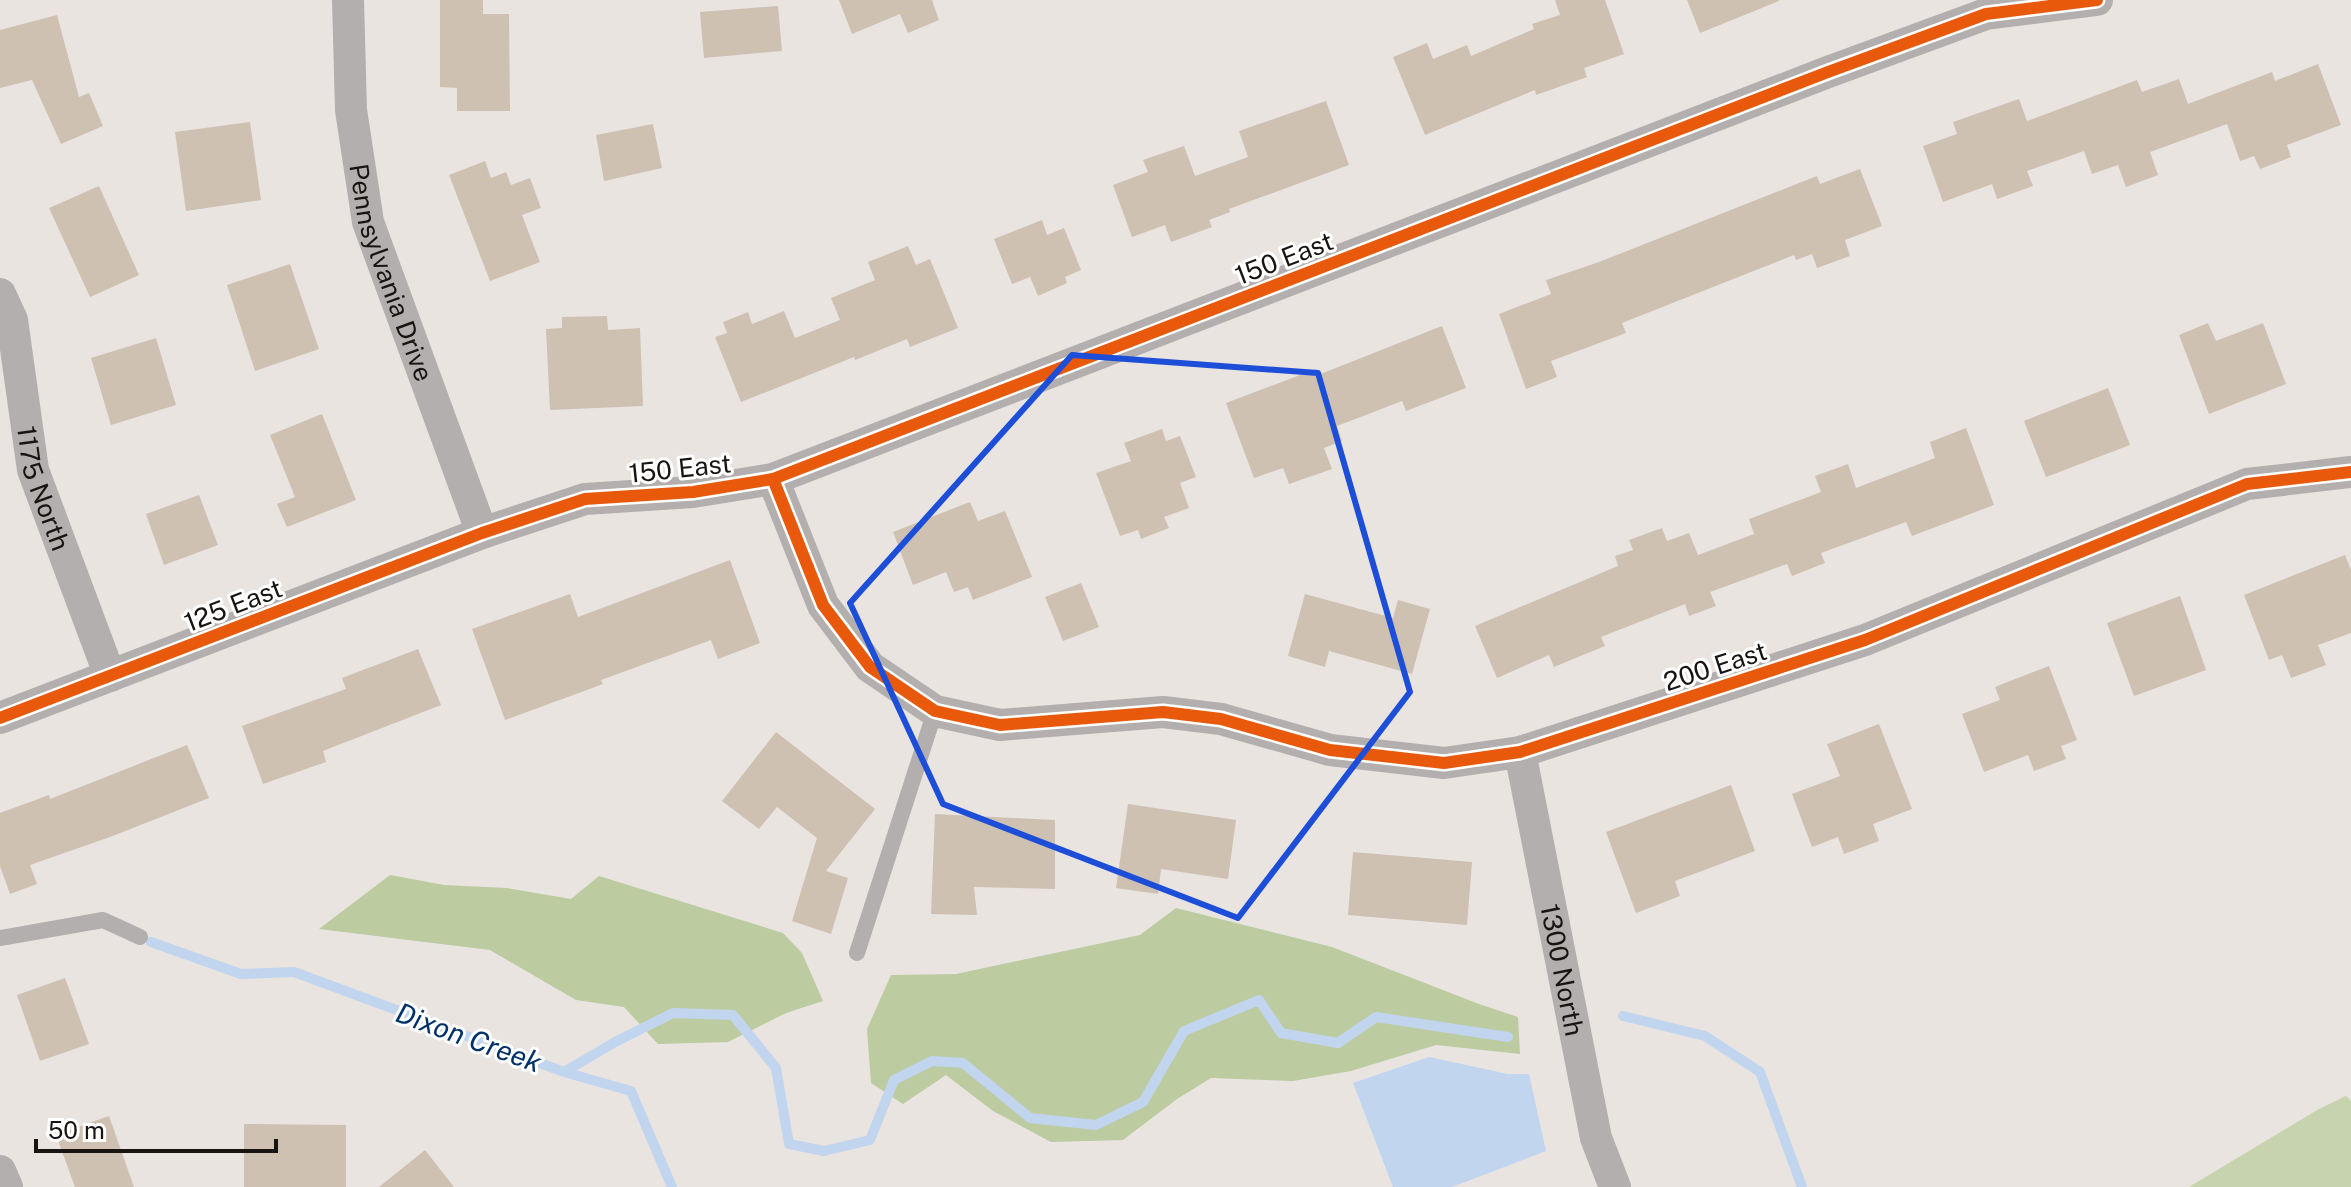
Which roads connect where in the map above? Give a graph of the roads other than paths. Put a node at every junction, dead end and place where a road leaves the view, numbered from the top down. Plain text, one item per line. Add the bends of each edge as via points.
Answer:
1 (348, 0) edge
2 (2097, 0) edge
3 (0, 294) edge
4 (2351, 472) edge
5 (773, 479) junction
6 (482, 533) junction
7 (110, 676) junction
8 (935, 711) junction
9 (0, 718) edge
10 (1520, 752) junction
11 (140, 937) dead end
12 (0, 938) edge
13 (857, 953) dead end
14 (0, 1171) edge
15 (7, 1187) edge
16 (1615, 1187) edge

1 - 6 street, Pennsylvania Drive via 351,110 368,222
2 - 5 street, 150 East via 1986,14
3 - 7 street, 1175 North via 12,320 33,470
4 - 10 street, 200 East via 2247,484 1865,640
5 - 6 street, 150 East via 693,492 585,499
5 - 8 street via 823,605 870,667
6 - 7 street, 125 East
7 - 9 street, 125 East
8 - 10 street, 200 East via 1000,725 1163,712 1221,719 1330,750 1444,763
8 - 13 lane
10 - 16 street, 1300 North via 1596,1138
11 - 12 lane via 103,920
14 - 15 street

